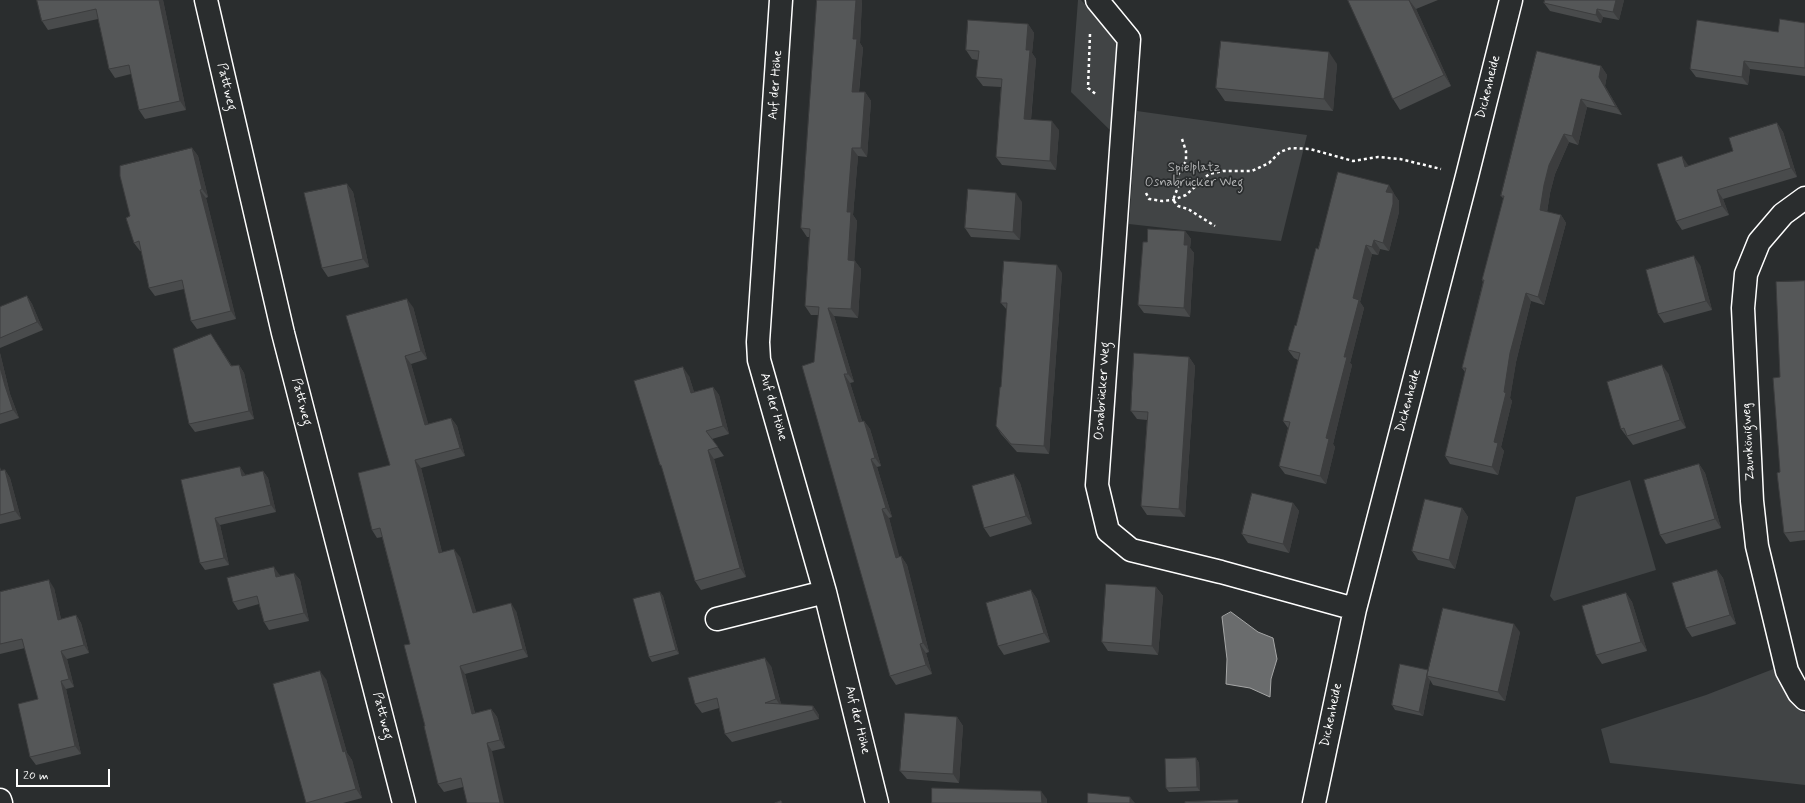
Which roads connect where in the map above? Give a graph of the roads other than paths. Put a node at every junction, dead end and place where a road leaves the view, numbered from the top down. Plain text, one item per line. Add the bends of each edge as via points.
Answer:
1 (206, 0) edge
2 (782, 0) edge
3 (1097, 0) edge
4 (1511, 0) edge
5 (1805, 198) edge
6 (825, 592) junction
7 (1354, 609) junction
8 (717, 619) dead end
9 (1805, 699) edge
10 (404, 803) edge
11 (877, 803) edge
12 (1314, 803) edge

1 - 10 street, Pattweg via 285,341
2 - 6 street, Auf der Höhe via 758,342 760,360
3 - 7 street, Osnabrücker Weg via 1129,39 1096,485 1108,531 1130,550
4 - 7 street, Dickenheide
5 - 9 street, Zaunkönigweg via 1783,214 1759,242 1746,274 1743,308 1752,501 1758,546 1765,584 1788,671 1799,693
6 - 8 street
6 - 11 street, Auf der Höhe
7 - 12 street, Dickenheide

